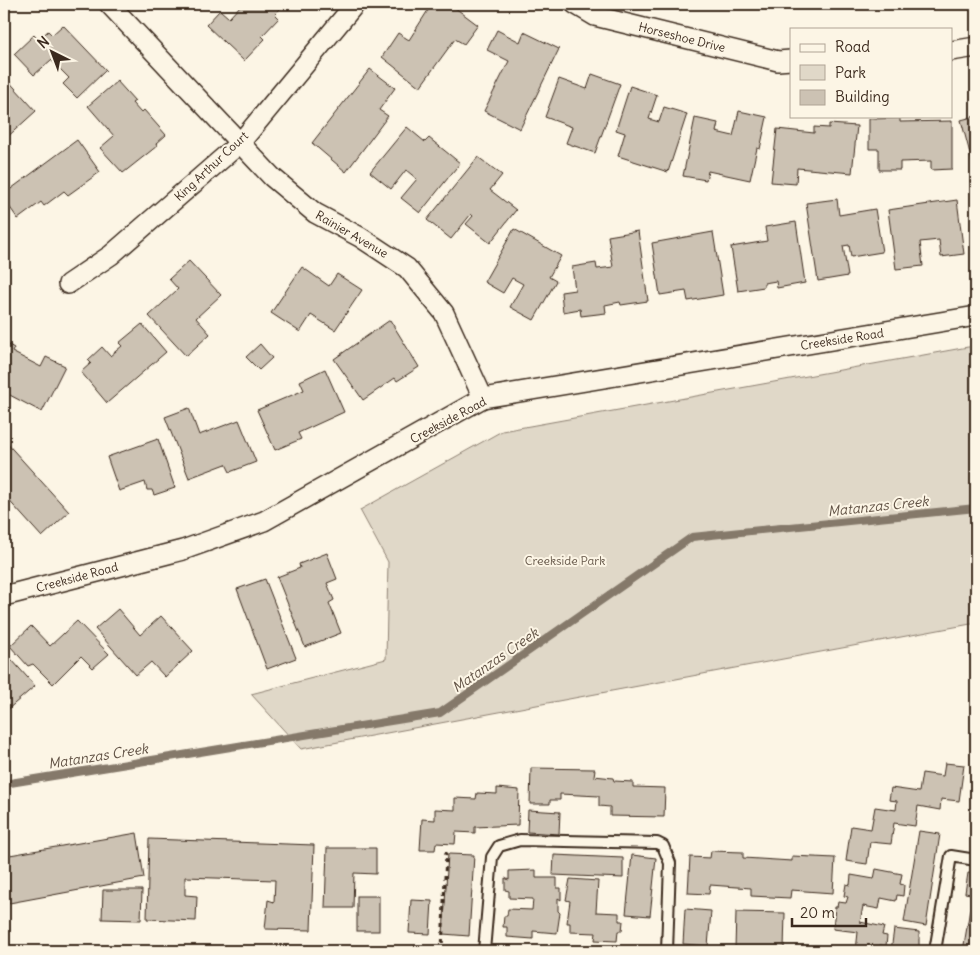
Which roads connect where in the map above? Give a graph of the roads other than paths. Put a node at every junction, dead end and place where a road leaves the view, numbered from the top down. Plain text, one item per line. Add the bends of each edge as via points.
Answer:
1 (109, 4) edge
2 (355, 4) edge
3 (575, 4) edge
4 (976, 47) edge
5 (952, 51) edge
6 (790, 60) edge
7 (240, 143) junction
8 (68, 284) dead end
9 (976, 316) edge
10 (483, 398) junction
11 (4, 596) edge
12 (976, 860) edge
13 (484, 951) edge
14 (667, 951) edge
15 (935, 951) edge

1 - 7 street, Rainier Avenue
2 - 7 street, King Arthur Court
3 - 6 street, Horseshoe Drive via 595,16 778,60
4 - 5 street
7 - 8 street, King Arthur Court via 111,255
7 - 10 street, Rainier Avenue via 272,177 316,213 407,268 444,313
9 - 10 street, Creekside Road
10 - 11 street, Creekside Road via 264,521 183,550
12 - 15 lane via 951,856
13 - 14 lane via 492,857 500,846 520,840 658,843 663,846 670,863

